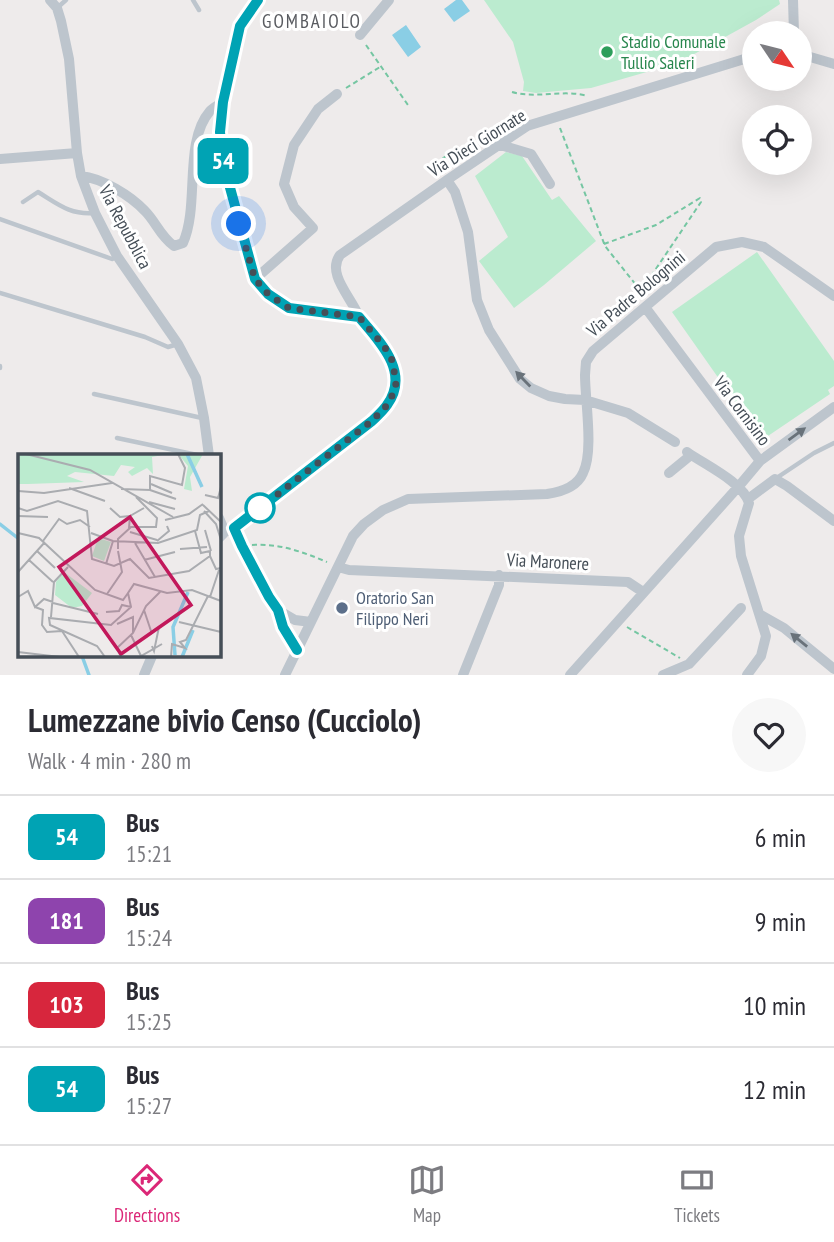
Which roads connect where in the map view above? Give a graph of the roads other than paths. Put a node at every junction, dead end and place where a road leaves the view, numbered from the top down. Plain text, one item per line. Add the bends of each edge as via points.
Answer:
1 (66, 0) edge
2 (193, 0) edge
3 (258, 0) edge
4 (388, 0) edge
5 (793, 0) edge
6 (53, 4) edge
7 (199, 10) dead end
8 (794, 21) edge
9 (360, 35) road end
10 (812, 58) edge
11 (742, 60) edge
12 (834, 64) edge
13 (337, 94) road end
14 (223, 102) junction
15 (500, 145) junction
16 (77, 153) junction
17 (0, 159) edge
18 (81, 176) junction
19 (447, 180) junction
20 (550, 184) dead end
21 (23, 202) dead end
22 (95, 213) junction
23 (0, 219) edge
24 (117, 256) junction
25 (255, 279) junction
26 (0, 293) edge
27 (834, 296) edge
28 (645, 307) junction
29 (359, 317) junction
30 (178, 344) junction
31 (94, 394) dead end
32 (585, 400) junction
33 (834, 407) edge
34 (204, 418) junction
35 (117, 438) dead end
36 (675, 442) dead end
37 (834, 443) edge
38 (193, 454) edge
39 (209, 454) edge
40 (760, 461) junction
41 (669, 473) dead end
42 (775, 479) junction
43 (739, 486) junction
44 (748, 499) junction
45 (834, 521) edge
46 (226, 533) edge
47 (338, 567) junction
48 (499, 575) junction
49 (643, 592) junction
50 (741, 608) dead end
51 (278, 610) junction
52 (761, 615) junction
53 (311, 622) junction
54 (297, 650) junction
55 (152, 657) edge
56 (834, 669) edge
57 (754, 673) edge
58 (144, 675) edge
59 (285, 675) edge
60 (463, 675) edge
61 (570, 675) edge
62 (663, 675) edge

1 - 6 lane
2 - 7 lane
3 - 14 street via 240,26
4 - 9 street
5 - 8 street
6 - 16 street, Via Repubblica via 69,59
10 - 12 street
11 - 15 street, Via Dieci Giornate via 527,126
13 - 25 street via 318,109 294,145 284,184 294,207 313,229
14 - 18 street via 200,127 183,243 174,246 165,239 147,212 128,197
14 - 25 street via 223,162
15 - 19 street, Via Dieci Giornate
15 - 20 street via 531,154
16 - 17 street
16 - 18 street, Via Repubblica
18 - 22 street, Via Repubblica
19 - 29 street, Via Dieci Giornate via 335,262 335,274
32 -> 19 street via 549,396 531,388 507,360 477,300 468,232
21 - 22 lane via 38,192 62,208
22 - 24 street, Via Repubblica
23 - 24 lane via 112,259
24 - 30 street, Via Repubblica
25 - 29 street via 289,308
26 - 30 lane via 168,347
27 - 28 street, Via Padre Bolognini via 764,247 742,242 716,247
28 - 32 street, Via Padre Bolognini via 593,351 586,362
28 - 40 street, Via Cornisino
29 - 46 street via 393,362 396,386 389,403
30 - 34 street, Via Repubblica via 196,378
31 - 34 lane
32 - 36 street via 628,413
32 - 47 street, Via Padre Bolognini via 588,458 583,475 572,486 547,494 408,499 364,524
40 -> 33 street
34 - 39 street, Via Repubblica
35 - 38 lane
37 - 42 lane
40 - 43 street, Via Cornisino
41 - 43 street via 689,453
42 - 44 street
42 - 45 street
43 - 44 street
43 - 49 street, Via Cornisino
44 - 52 street via 738,536
46 - 51 street via 242,546
47 - 48 street, Via Maronere
47 - 53 street, Via Padre Bolognini
48 - 49 street, Via Maronere via 628,582
48 - 60 street
49 - 61 street
50 - 62 street via 689,664
51 - 53 street via 295,620
51 - 54 street
56 -> 52 street
52 - 57 street via 766,636
53 - 54 street, Via Padre Bolognini
54 - 59 street, Via Padre Bolognini
55 - 58 street

